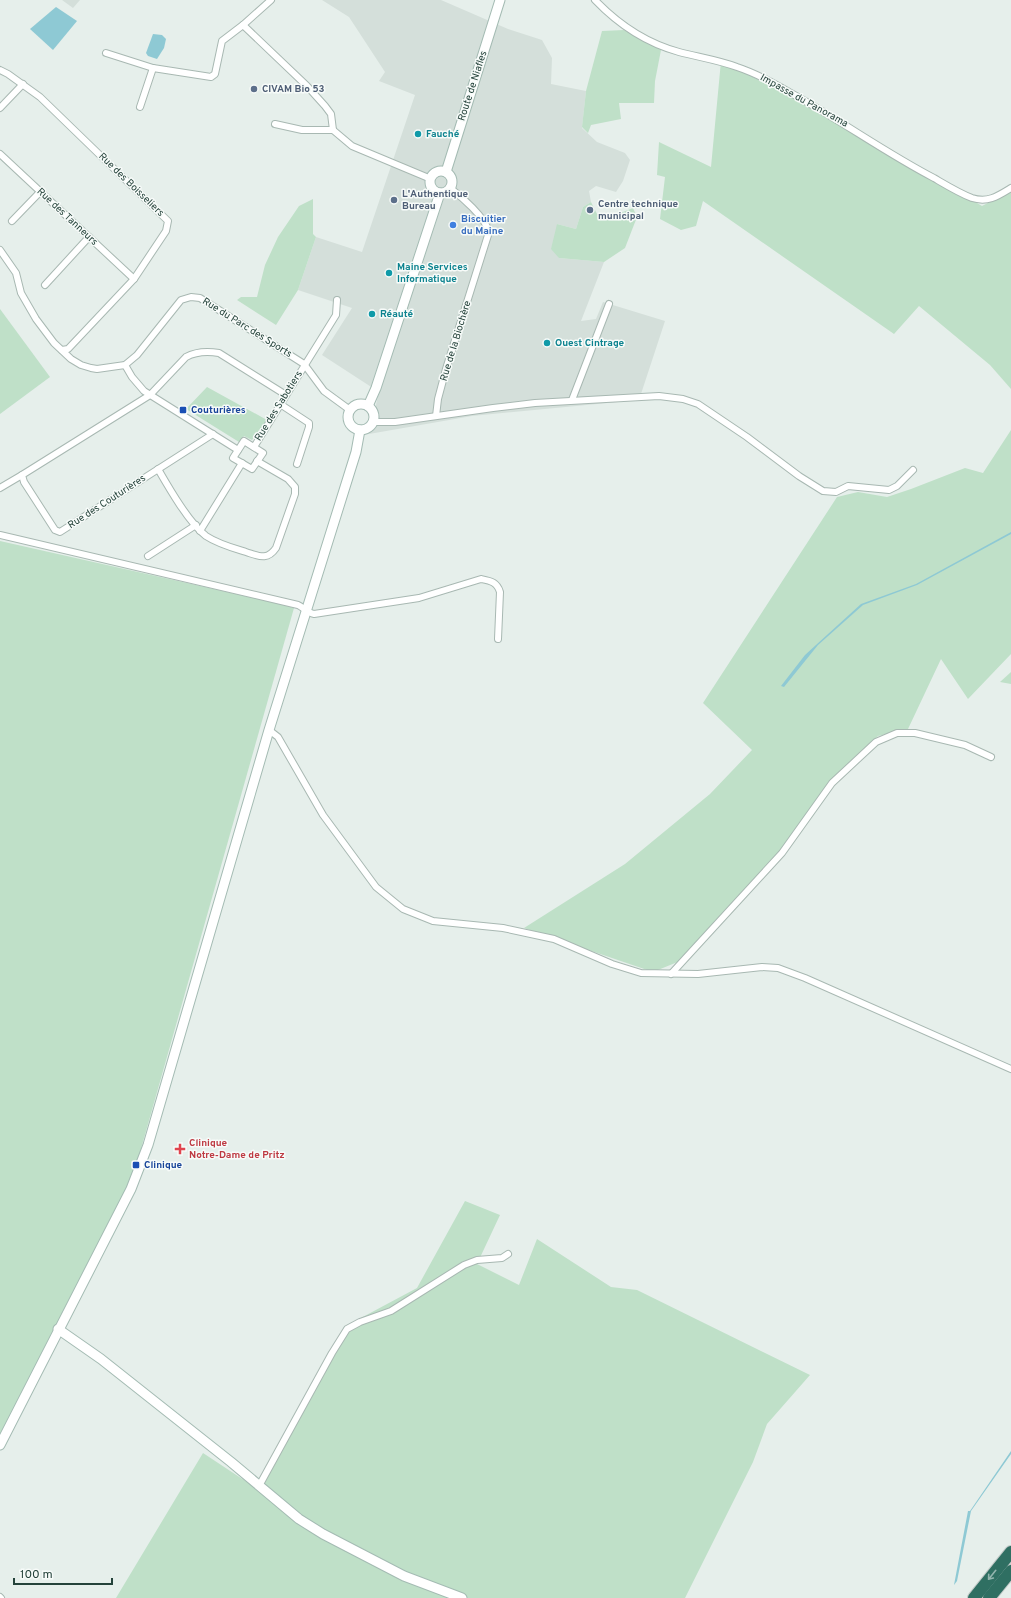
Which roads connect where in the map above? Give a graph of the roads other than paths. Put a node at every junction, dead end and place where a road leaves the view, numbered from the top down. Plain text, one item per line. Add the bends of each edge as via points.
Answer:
1 (271, 0) edge
2 (500, 0) edge
3 (595, 0) edge
4 (243, 25) junction
5 (106, 53) dead end
6 (153, 68) junction
7 (0, 70) edge
8 (23, 84) junction
9 (140, 107) dead end
10 (0, 108) edge
11 (275, 124) dead end
12 (333, 130) junction
13 (0, 155) edge
14 (446, 172) junction
15 (431, 179) junction
16 (450, 188) junction
17 (1011, 188) edge
18 (40, 192) junction
19 (440, 193) junction
20 (12, 221) dead end
21 (89, 237) junction
22 (0, 250) edge
23 (134, 279) junction
24 (45, 286) dead end
25 (337, 300) dead end
26 (609, 304) dead end
27 (62, 350) junction
28 (304, 364) junction
29 (125, 365) junction
30 (286, 394) junction
31 (150, 395) junction
32 (572, 400) junction
33 (280, 404) junction
34 (368, 406) junction
35 (350, 410) junction
36 (436, 416) junction
37 (373, 422) junction
38 (360, 430) junction
39 (213, 434) junction
40 (254, 447) junction
41 (238, 450) junction
42 (257, 461) junction
43 (242, 463) junction
44 (297, 464) dead end
45 (158, 469) junction
46 (913, 470) dead end
47 (22, 475) junction
48 (0, 488) edge
49 (198, 528) junction
50 (0, 535) edge
51 (148, 556) dead end
52 (307, 611) junction
53 (498, 639) dead end
54 (269, 730) junction
55 (991, 757) dead end
56 (671, 974) junction
57 (1011, 1069) edge
58 (508, 1254) dead end
59 (58, 1329) junction
60 (0, 1445) edge
61 (259, 1486) junction
62 (1011, 1552) edge
63 (1011, 1571) edge
64 (462, 1598) edge
65 (974, 1598) edge
66 (989, 1598) edge

1 - 4 street
2 - 14 street, Route de Niafles
3 - 17 street, Impasse du Panorama via 626,28 672,49 738,67 767,80 823,110 910,166 971,198 983,201 997,197
4 - 6 street via 222,41 215,74 211,77
4 - 12 street via 325,106 331,114
5 - 6 street
6 - 9 street
7 - 8 street, Rue des Boisseliers
8 - 10 street
8 - 23 street, Rue des Boisseliers via 40,97 168,220 166,231
11 - 12 street via 302,130
12 - 15 street via 359,149
13 - 18 street, Rue des Tanneurs
14 - 15 street via 436,172
14 - 16 street via 452,181
15 - 19 street via 432,188
16 - 19 street
16 - 36 street, Rue de la Biochère via 484,222 489,232 446,369
18 - 20 street
18 - 21 street, Rue des Tanneurs
19 - 34 street
21 - 23 street, Rue des Tanneurs
21 - 24 street
22 - 27 street via 16,273 21,293 36,319
23 - 27 street, Rue des Boisseliers via 68,349
25 - 28 street, Rue des Sabotiers via 336,315
26 - 32 street
27 - 29 street via 81,365 91,368
28 - 29 street, Rue du Parc des Sports via 200,298 191,297 181,300 137,355
28 - 30 street, Rue des Sabotiers
28 - 35 street, Rue du Parc des Sports via 324,390
29 - 31 street via 140,387
30 - 31 street via 219,353 208,351 186,357
30 - 33 street, Rue des Sabotiers
31 - 39 street
31 - 47 street
32 - 36 street
32 - 46 street via 659,396 698,404 823,491 836,492 848,486 889,490 897,486
33 - 40 street, Rue des Sabotiers
33 - 44 street via 309,422
34 - 35 street via 360,404
34 - 37 street via 374,414
35 - 38 street via 349,423
36 - 37 street via 395,422
37 - 38 street via 368,428
38 - 52 street via 356,452
39 - 41 street
39 - 45 street, Rue des Couturières
40 - 41 street via 244,441
40 - 42 street via 263,453
41 - 43 street via 234,458
42 - 43 street via 252,469
42 - 49 street via 288,479 295,487 276,548 271,554 262,557 224,545 207,537
43 - 49 street
45 - 47 street, Rue des Couturières via 60,532 55,530
45 - 49 street
47 - 48 street
49 - 51 street
50 - 52 street via 298,605
52 - 53 street via 314,614 419,598 481,579 490,580 498,586 500,592
52 - 54 street
54 - 56 street via 278,737 322,816 376,887 403,910 434,921 503,928 554,940 641,973
54 - 59 street via 148,1145 131,1189
55 - 56 street via 965,745 915,733 897,733 876,742 832,783 782,853
56 - 57 street via 778,968
58 - 61 street via 502,1258 464,1264 391,1310 347,1329
59 - 60 street
59 - 61 street via 92,1352
61 - 64 street via 299,1519 323,1534 404,1576
62 -> 65 highway
63 - 66 highway

